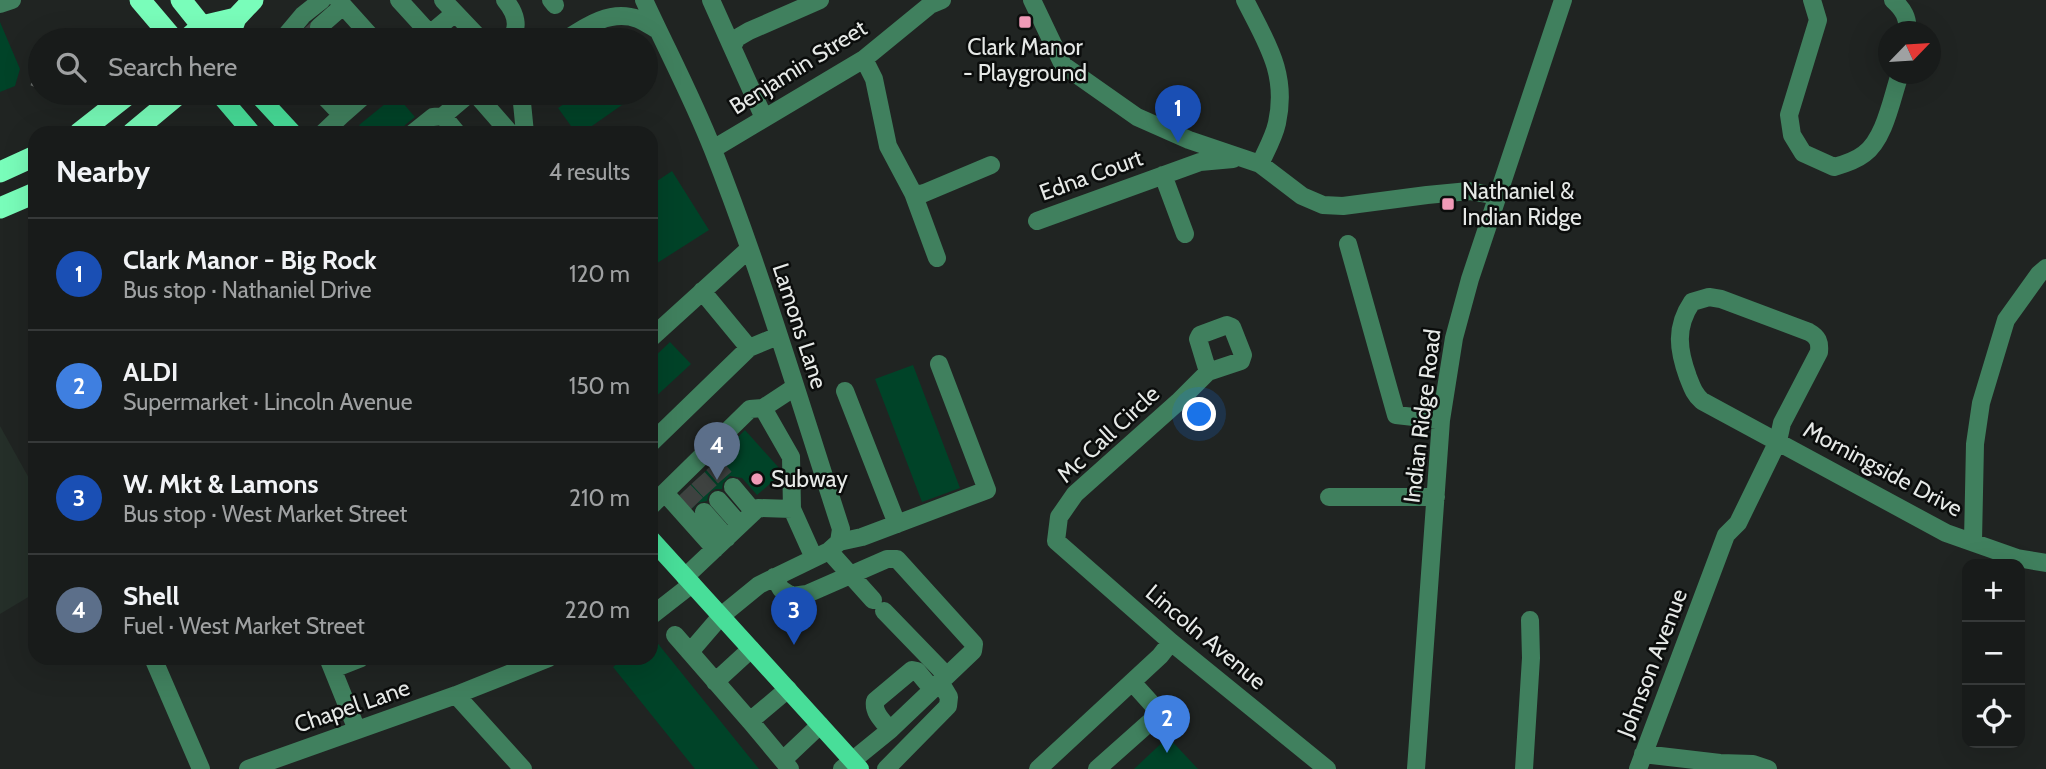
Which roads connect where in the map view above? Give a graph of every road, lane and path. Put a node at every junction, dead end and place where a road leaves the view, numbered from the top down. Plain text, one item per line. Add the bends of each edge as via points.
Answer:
1 (12, 0) edge
2 (140, 0) edge
3 (181, 0) edge
4 (253, 0) edge
5 (321, 0) edge
6 (399, 0) edge
7 (495, 0) edge
8 (644, 0) edge
9 (711, 0) edge
10 (820, 0) edge
11 (942, 0) edge
12 (1032, 0) edge
13 (1245, 0) edge
14 (1563, 0) edge
15 (1812, 0) edge
16 (1893, 0) edge
17 (340, 3) edge
18 (0, 4) edge
19 (509, 4) edge
20 (449, 7) edge
21 (236, 18) junction
22 (1908, 21) edge
23 (319, 27) tunnel mouth
24 (164, 28) edge
25 (204, 28) edge
26 (217, 28) edge
27 (233, 28) edge
28 (292, 28) edge
29 (363, 28) edge
30 (420, 28) edge
31 (434, 28) edge
32 (469, 28) edge
33 (516, 28) edge
34 (586, 28) edge
35 (654, 28) edge
36 (657, 28) edge
37 (658, 30) edge
38 (732, 47) junction
39 (864, 59) junction
40 (1897, 84) edge
41 (115, 105) edge
42 (166, 105) edge
43 (228, 105) edge
44 (267, 105) edge
45 (332, 105) edge
46 (354, 105) edge
47 (456, 105) edge
48 (486, 105) edge
49 (522, 105) edge
50 (342, 116) junction
51 (443, 116) junction
52 (764, 118) junction
53 (88, 126) edge
54 (140, 126) edge
55 (246, 126) edge
56 (287, 126) edge
57 (331, 126) edge
58 (422, 126) edge
59 (451, 126) edge
60 (504, 126) edge
61 (524, 126) edge
62 (713, 149) junction
63 (28, 159) edge
64 (1252, 161) junction
65 (991, 165) dead end
66 (0, 172) edge
67 (1163, 175) junction
68 (913, 192) junction
69 (28, 196) edge
70 (1498, 196) junction
71 (0, 208) edge
72 (1037, 221) dead end
73 (1185, 234) dead end
74 (1348, 244) dead end
75 (749, 248) junction
76 (937, 258) dead end
77 (2046, 268) edge
78 (702, 292) junction
79 (658, 332) edge
80 (778, 336) junction
81 (749, 348) junction
82 (939, 364) dead end
83 (1208, 372) dead end
84 (794, 387) junction
85 (845, 391) dead end
86 (763, 408) junction
87 (1441, 420) junction
88 (658, 436) edge
89 (1778, 441) junction
90 (682, 482) junction
91 (733, 487) tunnel mouth
92 (1329, 497) dead end
93 (1436, 497) junction
94 (658, 501) edge
95 (711, 506) tunnel mouth
96 (792, 509) junction
97 (754, 512) junction
98 (897, 524) junction
99 (727, 537) junction
100 (1056, 541) joint
101 (1973, 541) junction
102 (658, 548) edge
103 (827, 550) junction
104 (2046, 563) edge
105 (851, 576) junction
106 (774, 577) junction
107 (688, 581) junction
108 (658, 609) edge
109 (721, 616) junction
110 (1530, 620) dead end
111 (675, 635) dead end
112 (1171, 642) junction
113 (751, 649) junction
114 (690, 652) junction
115 (156, 665) edge
116 (330, 665) edge
117 (531, 665) edge
118 (715, 682) junction
119 (940, 682) junction
120 (1132, 682) junction
121 (788, 690) junction
122 (456, 695) junction
123 (750, 721) junction
124 (820, 725) junction
125 (357, 730) junction
126 (890, 730) junction
127 (1640, 762) edge
128 (786, 765) edge
129 (851, 766) edge
130 (201, 769) edge
131 (248, 769) edge
132 (523, 769) edge
133 (886, 769) edge
134 (1038, 769) edge
135 (1097, 769) edge
136 (1327, 769) edge
137 (1416, 769) edge
138 (1524, 769) edge
139 (1768, 769) edge

1 - 18 street
2 - 24 highway
3 - 25 highway
4 - 21 highway
5 - 28 street
6 - 30 street
7 - 19 street via 502,8
8 - 36 street, Lamons Lane
9 - 38 street
10 - 38 street via 749,31
11 - 39 street, Benjamin Street
12 - 64 street via 1063,65 1137,117
13 - 64 street via 1276,61 1280,97 1276,124
14 - 70 street, Indian Ridge Road
15 - 40 street via 1818,20 1789,115 1792,135 1803,153 1834,167 1866,153 1879,138
16 - 22 street
17 - 23 street
17 - 29 street
19 - 33 street
20 - 31 street
20 - 32 street
21 - 26 highway
21 - 27 highway
34 - 35 street via 602,19 624,17
37 - 62 street, Lamons Lane
38 - 52 street
39 - 52 street, Benjamin Street
39 - 68 street via 874,79 888,146
41 - 53 highway
42 - 54 highway
43 - 55 main road
44 - 56 main road
45 - 50 street
46 - 50 street
47 - 51 street
48 - 60 street
49 - 61 street
50 - 57 street
51 - 58 street
51 - 59 street
52 - 62 street, Benjamin Street
62 - 75 street, Lamons Lane
63 - 66 highway
64 - 67 street, Edna Court via 1200,162
64 - 70 street via 1323,205 1469,191
65 - 68 street via 922,194
67 - 72 street, Edna Court
67 - 73 street
68 - 76 street
69 - 71 highway
70 - 87 street, Indian Ridge Road via 1454,338
74 - 87 street via 1396,415
75 - 78 street
75 - 80 street, Lamons Lane
77 - 101 street via 2006,320 1981,403 1975,444
78 - 79 street
78 - 81 street
80 - 81 street
80 - 84 street, Lamons Lane
81 - 88 street
82 - 98 street via 987,490
83 - 100 street, Mc Call Circle via 1075,494 1059,517
84 - 86 street
84 - 103 street, Lamons Lane via 841,530
85 - 98 street
86 - 90 street via 750,409 709,459
86 - 96 street via 791,457
87 - 93 street, Indian Ridge Road
89 - 89 street, Morningside Drive via 1782,423 1819,352 1816,336 1721,299 1692,302 1682,323 1679,349 1694,395
89 - 101 street, Morningside Drive via 1946,533
89 - 127 street, Johnson Avenue via 1738,523 1726,535
90 - 94 street
90 - 99 street
91 - 97 street
92 - 93 street
93 - 137 street, Indian Ridge Road
95 - 99 street
96 - 97 street via 758,508
96 - 103 street
97 - 99 street
98 - 103 street
99 - 107 street
100 - 112 street, Lincoln Avenue
101 - 104 street, Morningside Drive via 2017,558
102 - 107 main road
103 - 105 street
103 - 106 street
105 - 106 street via 792,596
105 - 119 street
105 - 119 street via 897,559 974,644 974,651
106 - 109 street
107 - 108 street
107 - 109 main road
109 - 113 main road
109 - 114 street
110 - 138 street
111 - 114 street
112 - 120 street
112 - 136 street, Lincoln Avenue
113 - 118 street
113 - 121 main road
114 - 118 street
115 - 130 street
116 - 125 street
117 - 122 street, Chapel Lane
118 - 123 street
119 - 126 street
119 - 126 street via 912,670 875,701 877,713
119 - 133 street via 949,697 948,706
120 - 134 street
120 - 135 street via 1160,713
121 - 123 street
121 - 124 main road
122 - 125 street, Chapel Lane
122 - 132 street
123 - 128 street
124 - 128 street
124 - 129 main road
125 - 131 street, Chapel Lane
126 - 129 street
127 - 139 street via 1753,764

